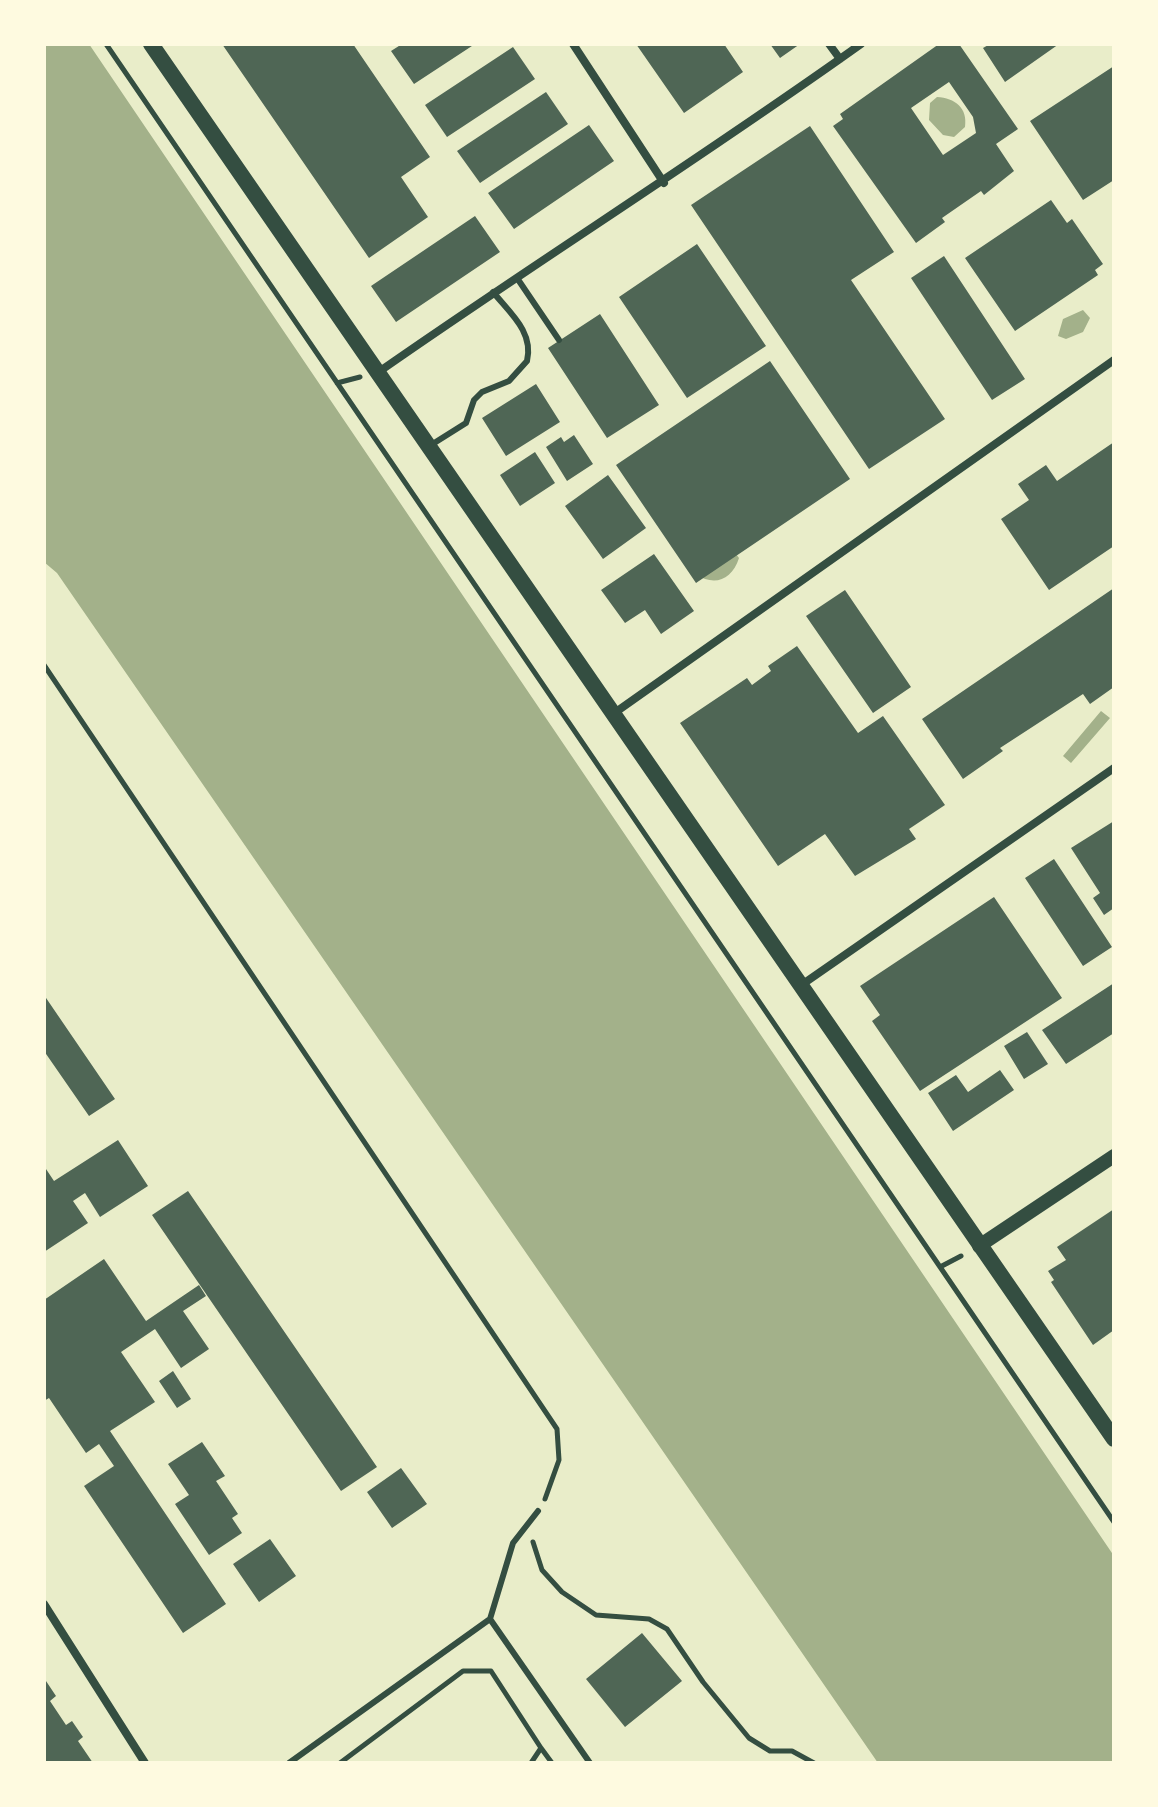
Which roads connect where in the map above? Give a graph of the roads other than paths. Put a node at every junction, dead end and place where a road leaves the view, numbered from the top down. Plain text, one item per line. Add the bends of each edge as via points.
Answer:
1 (151, 44) edge
2 (573, 44) edge
3 (829, 44) edge
4 (861, 44) edge
5 (840, 59) junction
6 (664, 183) junction
7 (517, 278) junction
8 (493, 292) junction
9 (559, 340) dead end
10 (1114, 360) edge
11 (380, 371) junction
12 (431, 445) junction
13 (613, 714) junction
14 (1114, 768) edge
15 (799, 986) junction
16 (1114, 1156) edge
17 (979, 1246) junction
18 (1114, 1439) edge
19 (538, 1511) road end
20 (44, 1604) edge
21 (490, 1619) junction
22 (145, 1763) edge
23 (289, 1763) edge
24 (590, 1763) edge

1 - 11 main road
2 - 6 street
3 - 5 street
4 - 5 street
5 - 6 street
6 - 7 street
7 - 8 street
7 - 9 lane
8 - 11 street
8 - 12 lane via 523,328 527,361 509,381 474,400 466,423
10 - 13 street
11 - 12 main road
12 - 13 main road
13 - 15 main road
14 - 15 street
15 - 17 main road
16 - 17 street
17 - 18 main road
19 - 21 lane via 513,1543
20 - 22 street
21 - 23 lane
21 - 24 lane

